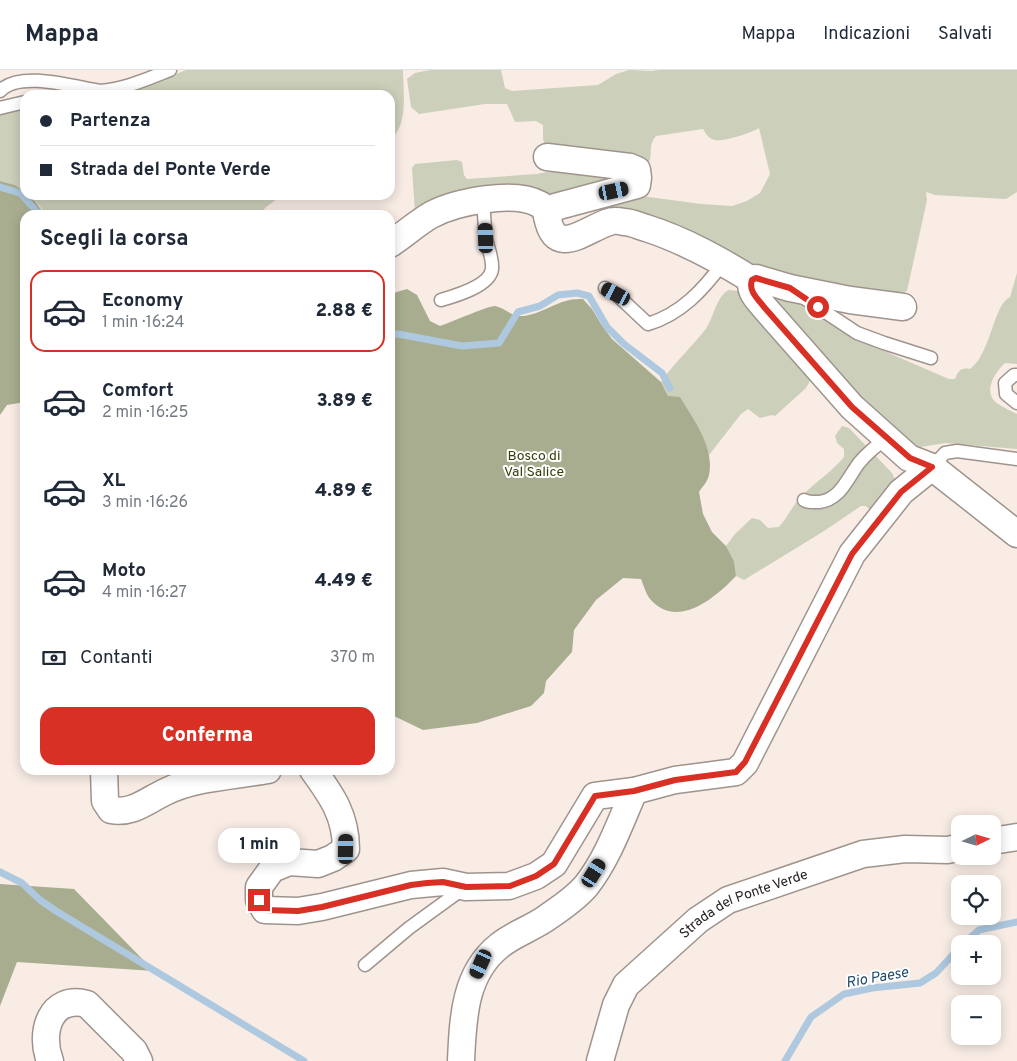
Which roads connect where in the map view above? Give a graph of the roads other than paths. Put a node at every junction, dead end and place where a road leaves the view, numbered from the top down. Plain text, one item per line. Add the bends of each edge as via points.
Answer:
1 (170, 70) edge
2 (14, 82) junction
3 (0, 83) edge
4 (94, 90) edge
5 (111, 90) edge
6 (0, 91) edge
7 (20, 103) edge
8 (0, 108) edge
9 (547, 157) dead end
10 (482, 199) junction
11 (547, 216) junction
12 (395, 241) edge
13 (723, 263) junction
14 (752, 280) junction
15 (606, 288) dead end
16 (790, 288) junction
17 (440, 300) dead end
18 (903, 307) dead end
19 (931, 358) dead end
20 (1017, 375) edge
21 (1017, 403) edge
22 (888, 437) junction
23 (1017, 459) edge
24 (932, 467) junction
25 (804, 500) dead end
26 (1017, 534) edge
27 (104, 775) edge
28 (236, 775) edge
29 (316, 775) edge
30 (634, 791) junction
31 (1017, 837) edge
32 (1001, 840) edge
33 (951, 850) edge
34 (466, 887) junction
35 (365, 965) dead end
36 (50, 1061) edge
37 (139, 1061) edge
38 (461, 1061) edge
39 (600, 1061) edge

1 - 5 lane
2 - 3 lane
2 - 4 lane via 32,79
2 - 6 lane
7 - 8 lane
9 - 11 street via 630,166 637,170 638,178 637,186 556,207
10 - 11 street via 506,197 529,201 540,204
10 - 12 street via 432,215
10 - 17 lane via 492,270 484,281
11 - 13 street via 552,234 564,240 611,221 627,222 682,241
13 - 14 street
13 - 15 lane via 695,297 665,319 648,324
14 - 16 street via 756,278
14 - 22 street via 752,291 809,359 852,407
16 - 18 street
16 - 19 lane via 857,333
20 - 21 lane via 1005,383 1006,394
22 - 24 street via 910,458
22 - 25 lane via 870,451 841,490 828,501 809,503
23 - 24 lane via 957,451 945,453
24 - 26 street
24 - 30 street via 901,492 852,554 749,755 736,772 675,780
27 - 28 street via 105,801 111,810 121,812 135,809 165,791 192,782
29 - 34 street via 340,813 346,831 346,849 318,864 289,862 272,870 259,887 259,900 265,910 298,911 322,907 411,885 443,882
30 - 34 street via 595,796 554,864 536,876 510,886
30 - 38 street via 610,848 586,885 570,902 500,945 481,964 468,991
31 - 32 street
33 - 39 street, Strada del Ponte Verde via 905,849 863,854 728,900 698,920 626,985 616,1004
34 - 35 lane
36 - 37 street via 45,1048 46,1027 53,1013 76,1001 87,1004 134,1051

